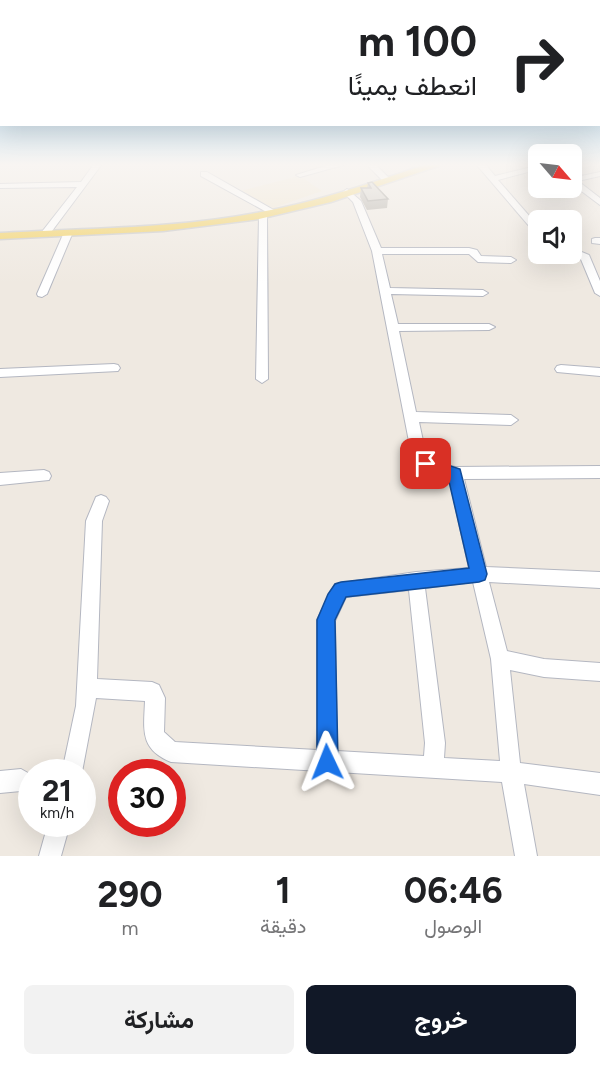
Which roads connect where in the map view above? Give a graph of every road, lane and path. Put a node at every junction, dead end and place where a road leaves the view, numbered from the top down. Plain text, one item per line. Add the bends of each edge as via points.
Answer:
1 (67, 204) edge
2 (259, 204) edge
3 (306, 204) edge
4 (358, 204) edge
5 (515, 204) edge
6 (275, 213) junction
7 (263, 216) junction
8 (528, 219) edge
9 (68, 232) junction
10 (45, 234) junction
11 (0, 236) edge
12 (377, 251) junction
13 (582, 254) edge
14 (511, 260) dead end
15 (386, 291) junction
16 (483, 293) dead end
17 (600, 293) edge
18 (42, 294) dead end
19 (489, 327) dead end
20 (393, 328) junction
21 (114, 368) dead end
22 (561, 369) dead end
23 (600, 372) edge
24 (0, 373) edge
25 (262, 379) dead end
26 (412, 417) junction
27 (511, 420) dead end
28 (600, 472) edge
29 (455, 473) junction
30 (44, 476) dead end
31 (0, 479) edge
32 (101, 501) dead end
33 (479, 574) junction
34 (416, 580) junction
35 (600, 580) edge
36 (500, 659) junction
37 (600, 672) edge
38 (86, 688) junction
39 (75, 759) edge
40 (327, 762) junction
41 (433, 768) junction
42 (511, 772) junction
43 (18, 780) edge
44 (0, 782) edge
45 (600, 784) edge
46 (55, 837) edge
47 (50, 856) edge
48 (526, 856) edge

1 - 10 street
2 - 6 street
3 - 6 main road
4 - 12 street
5 - 8 street
6 - 7 main road
7 - 9 main road
7 - 25 street
9 - 10 main road
9 - 18 street
10 - 11 main road
12 - 14 street via 469,251 474,252 479,262
12 - 15 street
13 - 17 street
15 - 16 street
15 - 20 street
19 - 20 street
20 - 26 street
21 - 24 street
22 - 23 street
26 - 27 street
26 - 29 street via 419,457 434,469
28 - 29 street
29 - 33 street
30 - 31 street
32 - 38 street via 94,521
33 - 34 street
33 - 35 street
33 - 36 street
34 - 40 street via 347,587 330,608 324,643
34 - 41 street via 435,743
36 - 37 street via 544,668
36 - 42 street
38 - 39 street
38 - 40 street via 153,692 154,736 171,752
40 - 41 street
41 - 42 street
42 - 45 street
42 - 48 street
43 - 44 street
46 - 47 street

